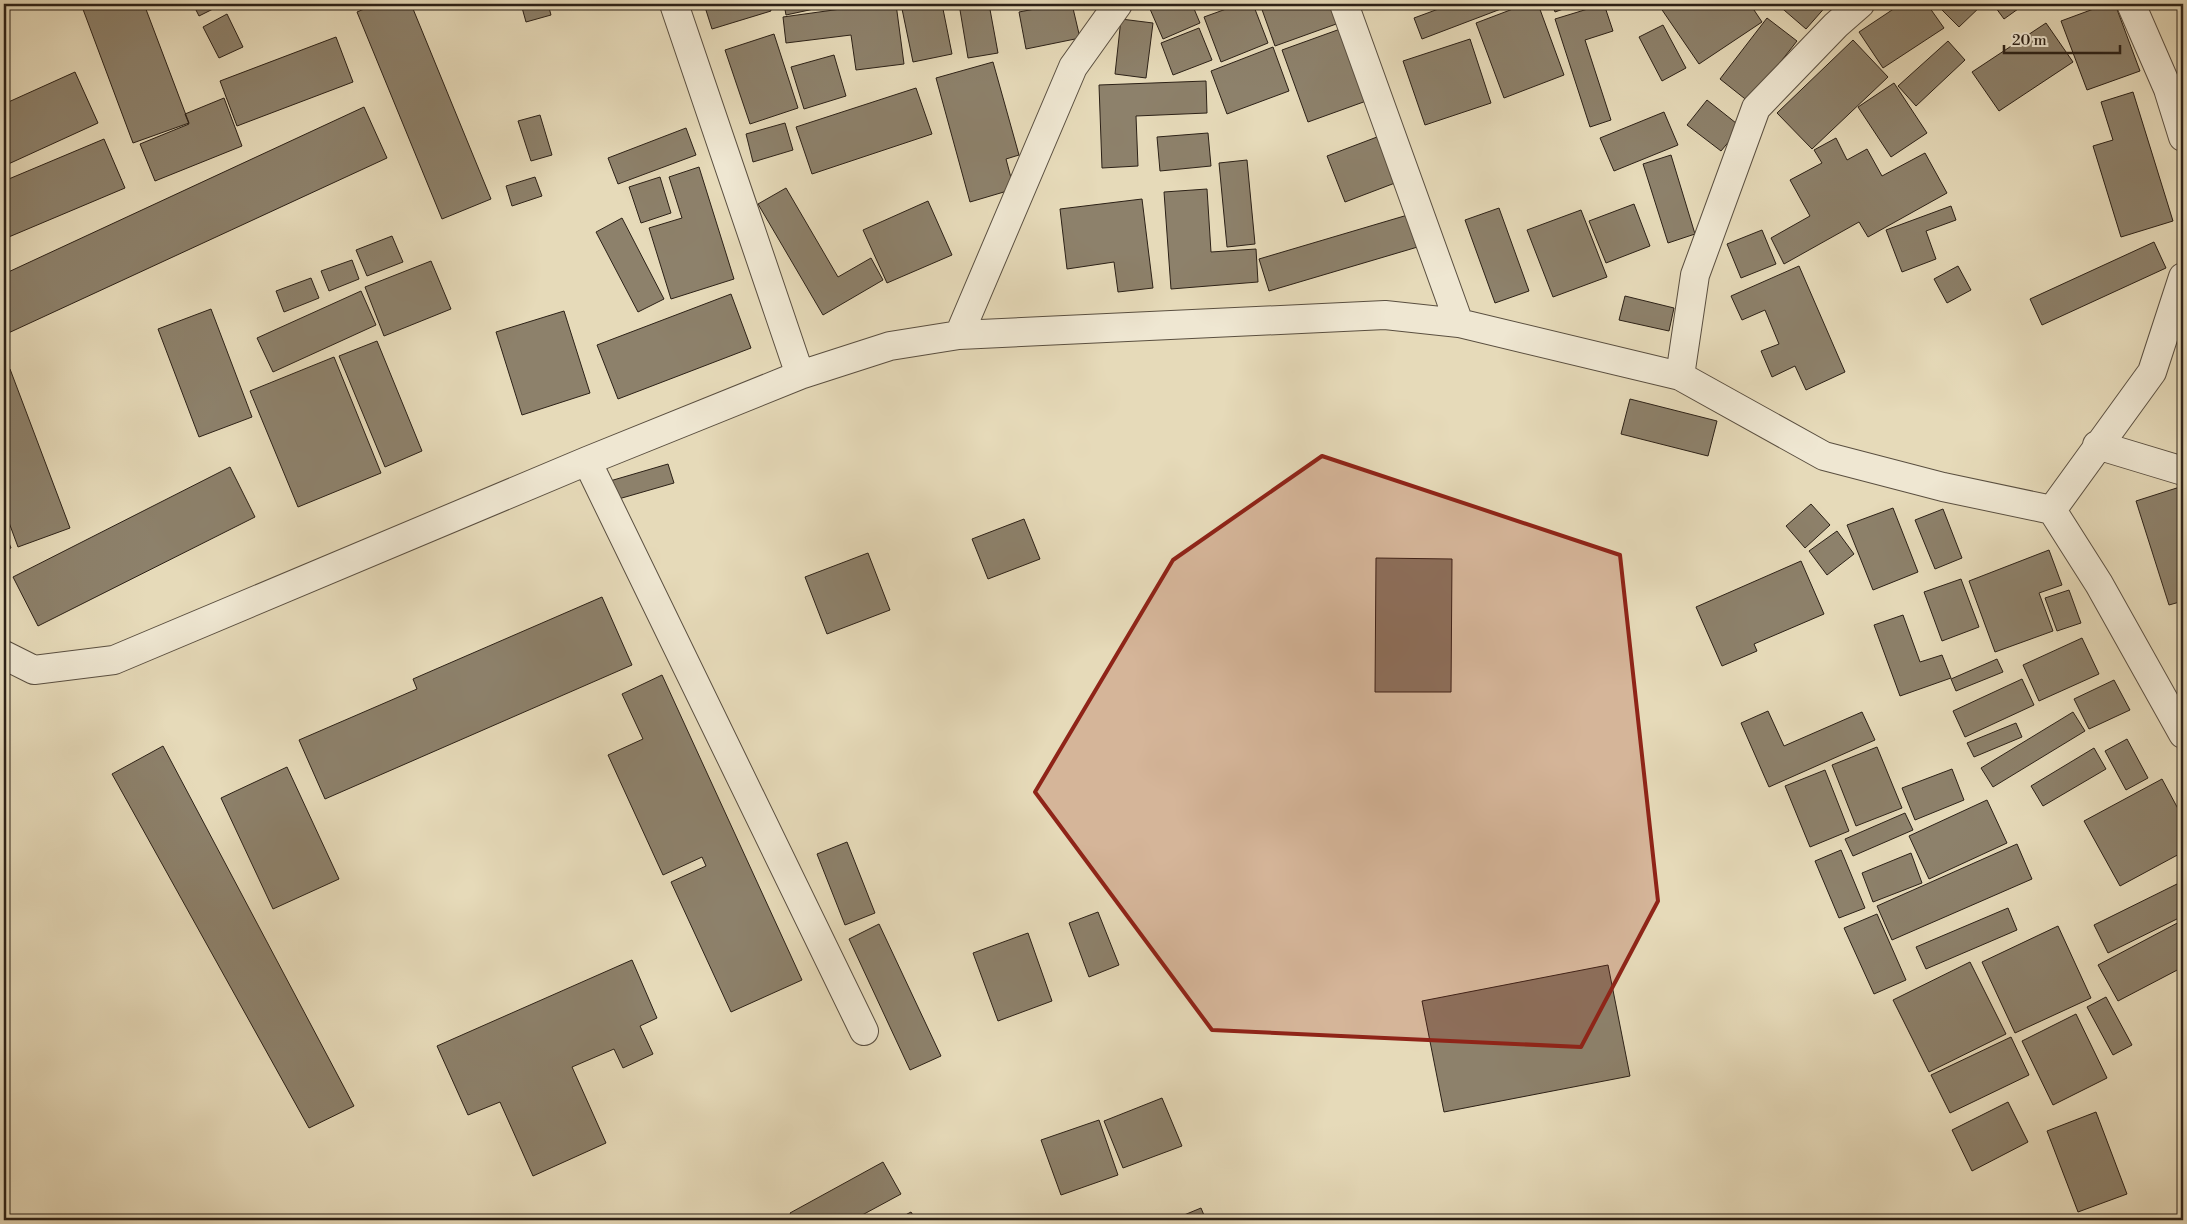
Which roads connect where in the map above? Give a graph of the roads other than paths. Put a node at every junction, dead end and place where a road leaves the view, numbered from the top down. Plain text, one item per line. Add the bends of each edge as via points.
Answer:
1 (674, 4) edge
2 (1118, 4) edge
3 (1344, 4) edge
4 (1860, 4) edge
5 (2131, 4) edge
6 (2183, 137) edge
7 (2183, 277) edge
8 (1460, 323) junction
9 (959, 336) junction
10 (800, 375) junction
11 (1680, 376) junction
12 (2097, 446) junction
13 (586, 461) junction
14 (2183, 470) edge
15 (2052, 510) junction
16 (4, 655) edge
17 (2183, 734) edge
18 (864, 1031) dead end

1 - 10 street
2 - 9 street via 1073,67
3 - 8 street
4 - 11 street via 1836,24 1756,108 1694,275
5 - 6 street via 2168,88
7 - 12 street via 2152,372
8 - 9 street via 1385,315
8 - 11 street
9 - 10 street via 890,346
10 - 13 street
11 - 15 street via 1824,456 1943,487
12 - 14 street
12 - 15 street
13 - 16 street via 114,660 34,670
13 - 18 street
15 - 17 street via 2099,584

